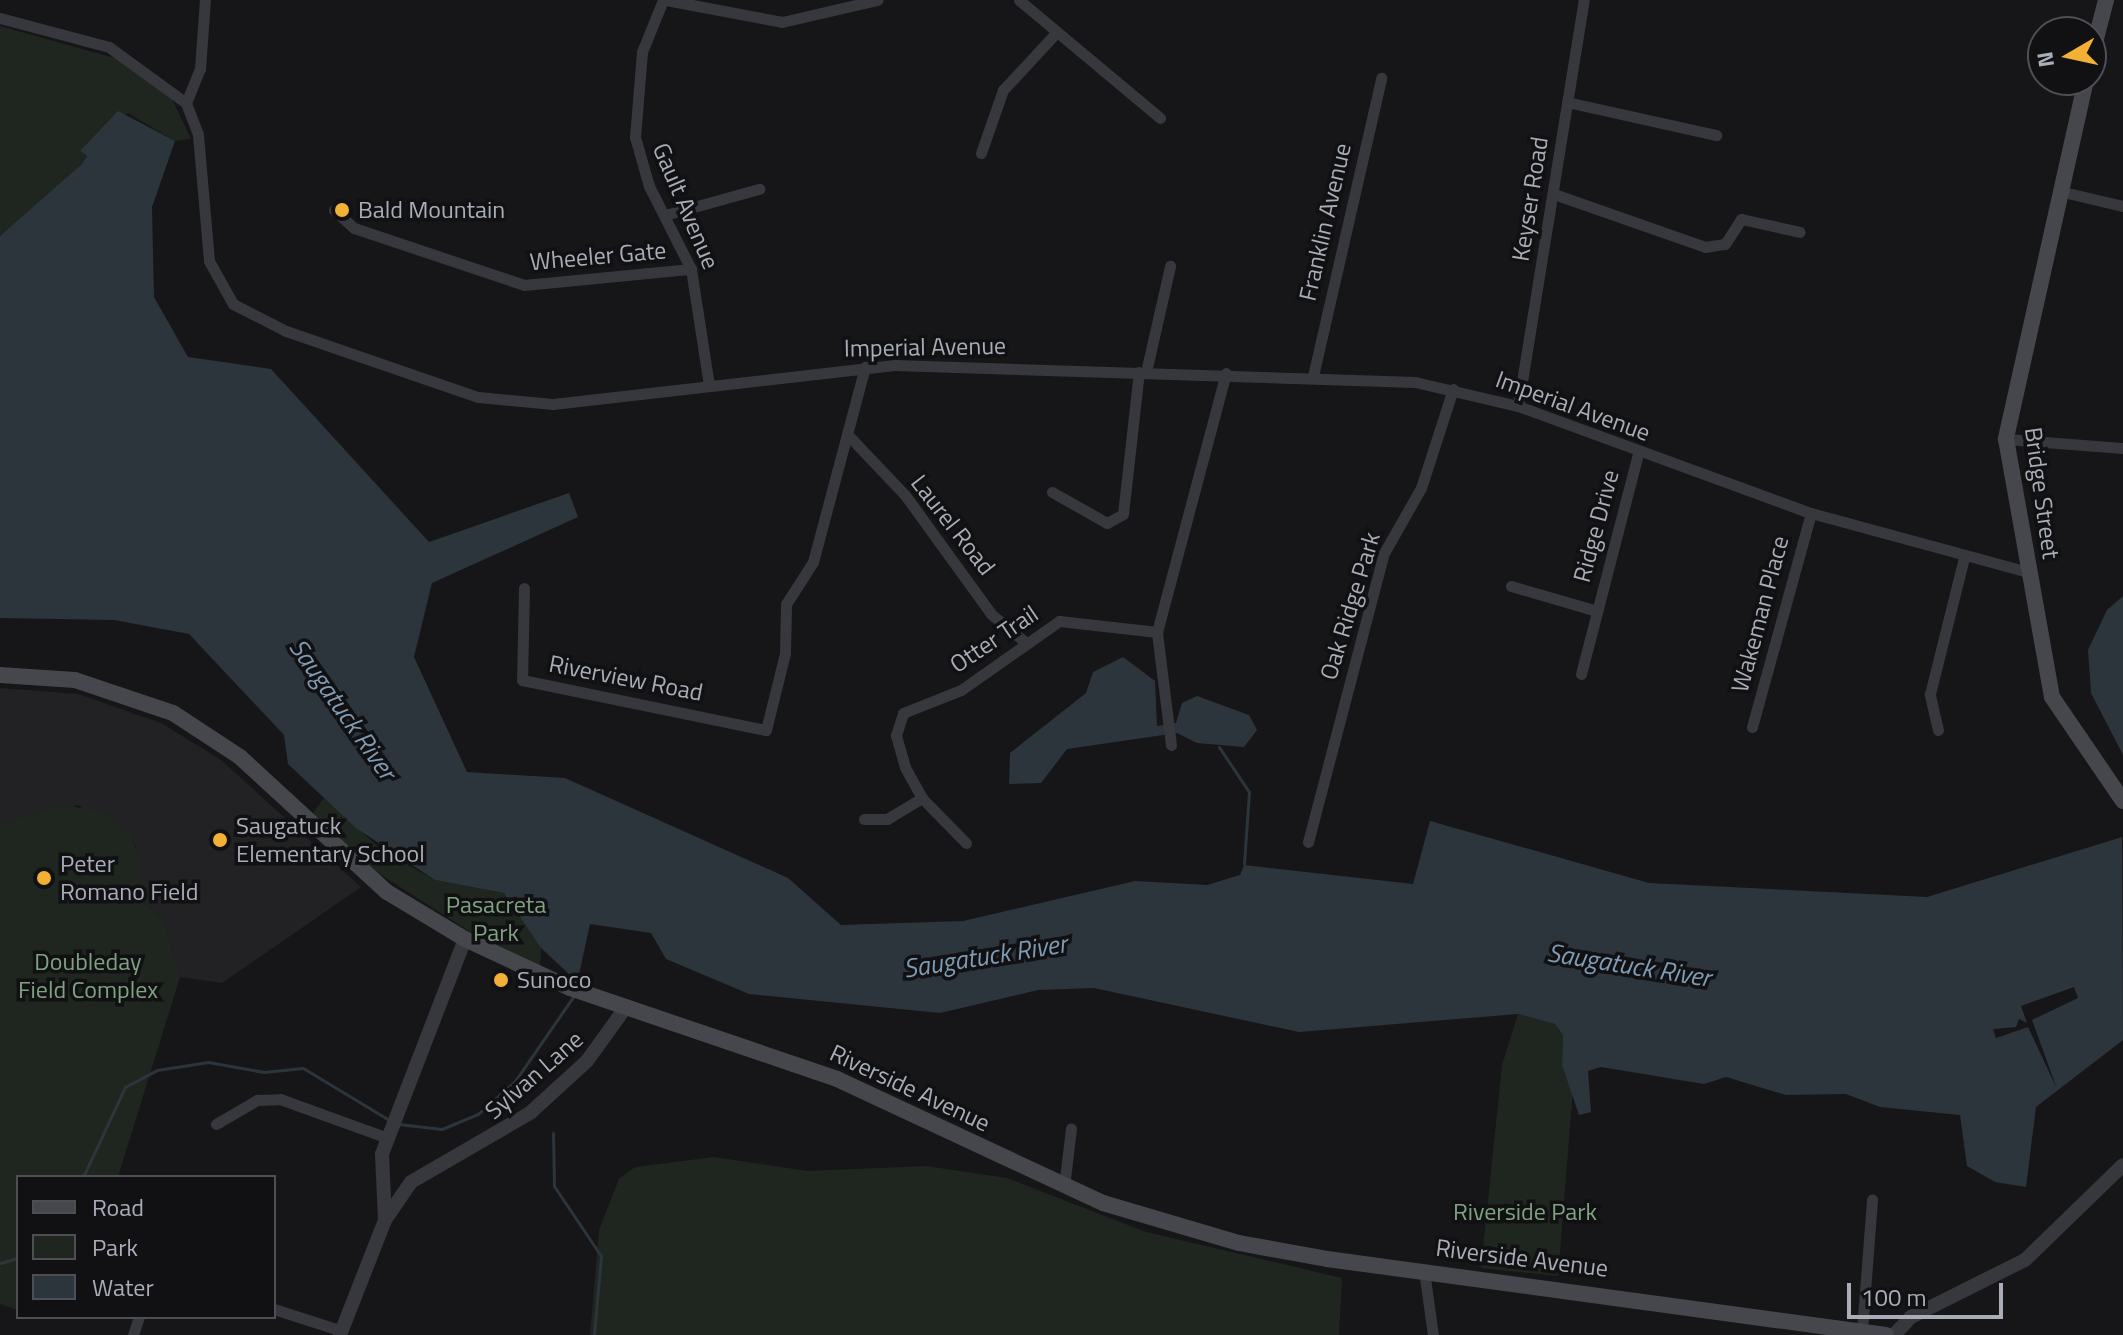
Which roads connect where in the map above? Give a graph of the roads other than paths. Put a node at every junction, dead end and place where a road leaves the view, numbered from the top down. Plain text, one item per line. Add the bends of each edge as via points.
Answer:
1 (205, 0) edge
2 (664, 0) edge
3 (877, 0) edge
4 (1019, 0) edge
5 (1584, 0) edge
6 (0, 18) edge
7 (1056, 33) junction
8 (1381, 78) dead end
9 (2082, 96) edge
10 (1567, 102) junction
11 (186, 103) junction
12 (1160, 118) dead end
13 (1716, 135) dead end
14 (981, 153) dead end
15 (759, 189) dead end
16 (2059, 191) junction
17 (1554, 194) junction
18 (2123, 206) edge
19 (334, 210) dead end
20 (665, 215) junction
21 (1800, 232) dead end
22 (1170, 266) dead end
23 (691, 269) junction
24 (865, 367) junction
25 (1143, 372) junction
26 (1226, 373) junction
27 (1313, 376) junction
28 (709, 385) junction
29 (1453, 389) junction
30 (1518, 406) junction
31 (848, 435) junction
32 (2006, 439) junction
33 (2123, 448) edge
34 (1638, 453) junction
35 (1052, 492) dead end
36 (1811, 513) junction
37 (1964, 558) junction
38 (2028, 572) junction
39 (1511, 586) dead end
40 (524, 588) dead end
41 (1597, 611) junction
42 (1157, 632) junction
43 (1024, 641) junction
44 (1581, 674) dead end
45 (0, 675) edge
46 (1752, 727) dead end
47 (1938, 730) dead end
48 (1171, 743) dead end
49 (922, 798) junction
50 (2123, 801) edge
51 (864, 819) dead end
52 (1308, 842) dead end
53 (966, 843) dead end
54 (465, 939) junction
55 (626, 1007) junction
56 (216, 1124) dead end
57 (1071, 1128) dead end
58 (390, 1133) junction
59 (2123, 1165) edge
60 (411, 1182) junction
61 (1064, 1187) junction
62 (1872, 1199) dead end
63 (385, 1220) junction
64 (1424, 1271) junction
65 (276, 1310) edge
66 (1862, 1330) junction
67 (341, 1333) edge
68 (1433, 1335) edge
69 (1886, 1335) edge
70 (1894, 1335) edge

1 - 11 street via 200,69
2 - 3 street via 782,22
2 - 20 street, Gault Avenue via 642,52 634,128 642,168
4 - 7 street
5 - 10 street, Keyser Road
6 - 11 street via 109,47
7 - 12 street
7 - 14 street via 1003,90
8 - 27 street, Franklin Avenue
9 - 16 main road, Bridge Street
10 - 13 street
10 - 17 street, Keyser Road
11 - 28 street, Imperial Avenue via 198,135 211,268 226,298 246,314 496,401 553,404
15 - 20 street
16 - 18 street
16 - 32 main road, Bridge Street
17 - 21 street via 1705,247 1725,244 1741,219
17 - 30 street, Keyser Road
19 - 23 street, Wheeler Gate via 354,228 515,284 561,286
20 - 23 street, Gault Avenue
22 - 25 street
23 - 28 street, Gault Avenue
24 - 25 street, Imperial Avenue
24 - 28 street, Imperial Avenue
24 - 31 street
25 - 26 street, Imperial Avenue
25 - 35 street via 1123,514 1107,523
26 - 27 street, Imperial Avenue
26 - 42 street
27 - 29 street, Imperial Avenue
29 - 30 street, Imperial Avenue
29 - 52 street, Oak Ridge Park via 1421,488 1384,553
30 - 34 street, Imperial Avenue
31 - 40 street, Riverview Road via 813,562 786,604 785,653 766,730 522,680
31 - 43 street, Laurel Road via 905,495 991,614
32 - 33 street
32 - 38 main road, Bridge Street
34 - 36 street, Imperial Avenue
34 - 41 street, Ridge Drive
36 - 37 street, Imperial Avenue
36 - 46 street, Wakeman Place
37 - 38 street, Imperial Avenue
37 - 47 street via 1930,694
38 - 50 main road, Bridge Street via 2052,697
39 - 41 street, Ridge Drive
41 - 44 street, Ridge Drive
42 - 43 street, Otter Trail via 1084,619 1059,621
42 - 48 street
43 - 49 street, Otter Trail via 961,690 903,713 897,743
45 - 54 main road, Riverside Avenue via 99,686 187,720 249,765 387,892
49 - 51 street via 887,819
49 - 53 street, Otter Trail
54 - 55 main road, Riverside Avenue via 574,990
54 - 58 street
55 - 60 street, Sylvan Lane via 587,1061 523,1119
55 - 61 main road, Riverside Avenue via 848,1083
56 - 58 street via 249,1103 280,1099
57 - 61 street
58 - 60 street via 388,1178
58 - 63 street via 380,1162
59 - 70 street via 2025,1260 1911,1317
60 - 63 street, Sylvan Lane
61 - 64 main road, Riverside Avenue via 1239,1243
62 - 66 street
63 - 67 street
64 - 66 main road, Riverside Avenue
64 - 68 street
65 - 67 street
66 - 69 main road, Riverside Avenue

